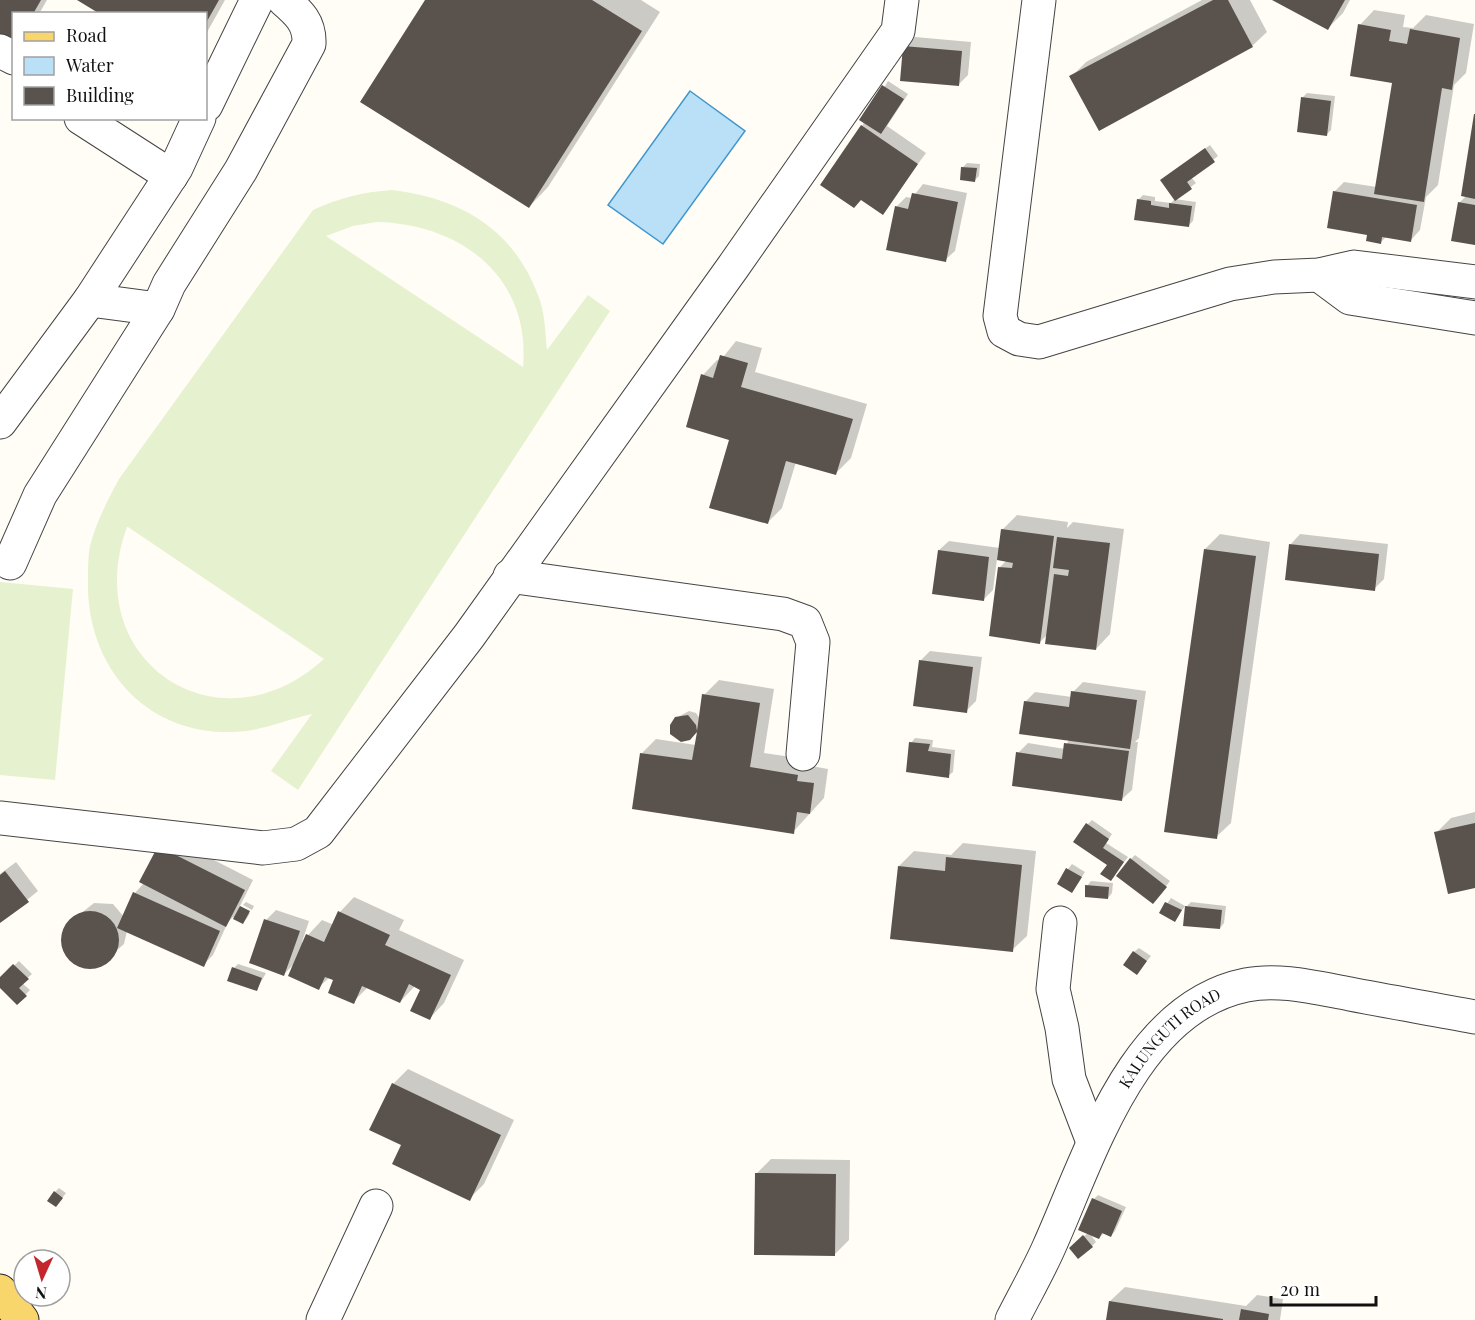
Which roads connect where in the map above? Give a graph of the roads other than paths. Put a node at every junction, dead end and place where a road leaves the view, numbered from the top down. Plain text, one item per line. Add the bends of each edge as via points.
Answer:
1 (256, 0) edge
2 (284, 0) edge
3 (902, 0) edge
4 (1039, 0) edge
5 (207, 103) edge
6 (84, 120) edge
7 (198, 120) edge
8 (171, 176) junction
9 (1319, 275) junction
10 (1475, 282) edge
11 (90, 300) junction
12 (158, 309) junction
13 (1475, 318) edge
14 (0, 422) edge
15 (10, 563) dead end
16 (510, 576) junction
17 (803, 754) dead end
18 (0, 818) edge
19 (1060, 923) dead end
20 (1475, 1017) edge
21 (1093, 1142) junction
22 (376, 1206) dead end
23 (0, 1292) edge
24 (22, 1320) edge
25 (323, 1320) edge
26 (1012, 1320) edge

1 - 5 street
2 - 12 street via 310,30 309,44 241,170 169,284
3 - 16 street via 898,31
4 - 9 street via 1001,306 1004,331 1019,339 1039,342 1230,284
6 - 8 street
7 - 8 street
8 - 11 street
9 - 10 street via 1354,267
9 - 13 street via 1350,298
11 - 12 street
11 - 14 street
12 - 15 street via 40,495
16 - 17 street via 783,614 805,622 813,642
16 - 18 street via 469,636 318,832 296,844 263,848
19 - 21 street via 1053,989 1068,1079
20 - 21 street, KALUNGUTI ROAD via 1315,988 1245,985 1196,1006 1173,1021 1126,1081
21 - 26 street, KALUNGUTI ROAD via 1048,1249
22 - 25 street
23 - 24 main road

